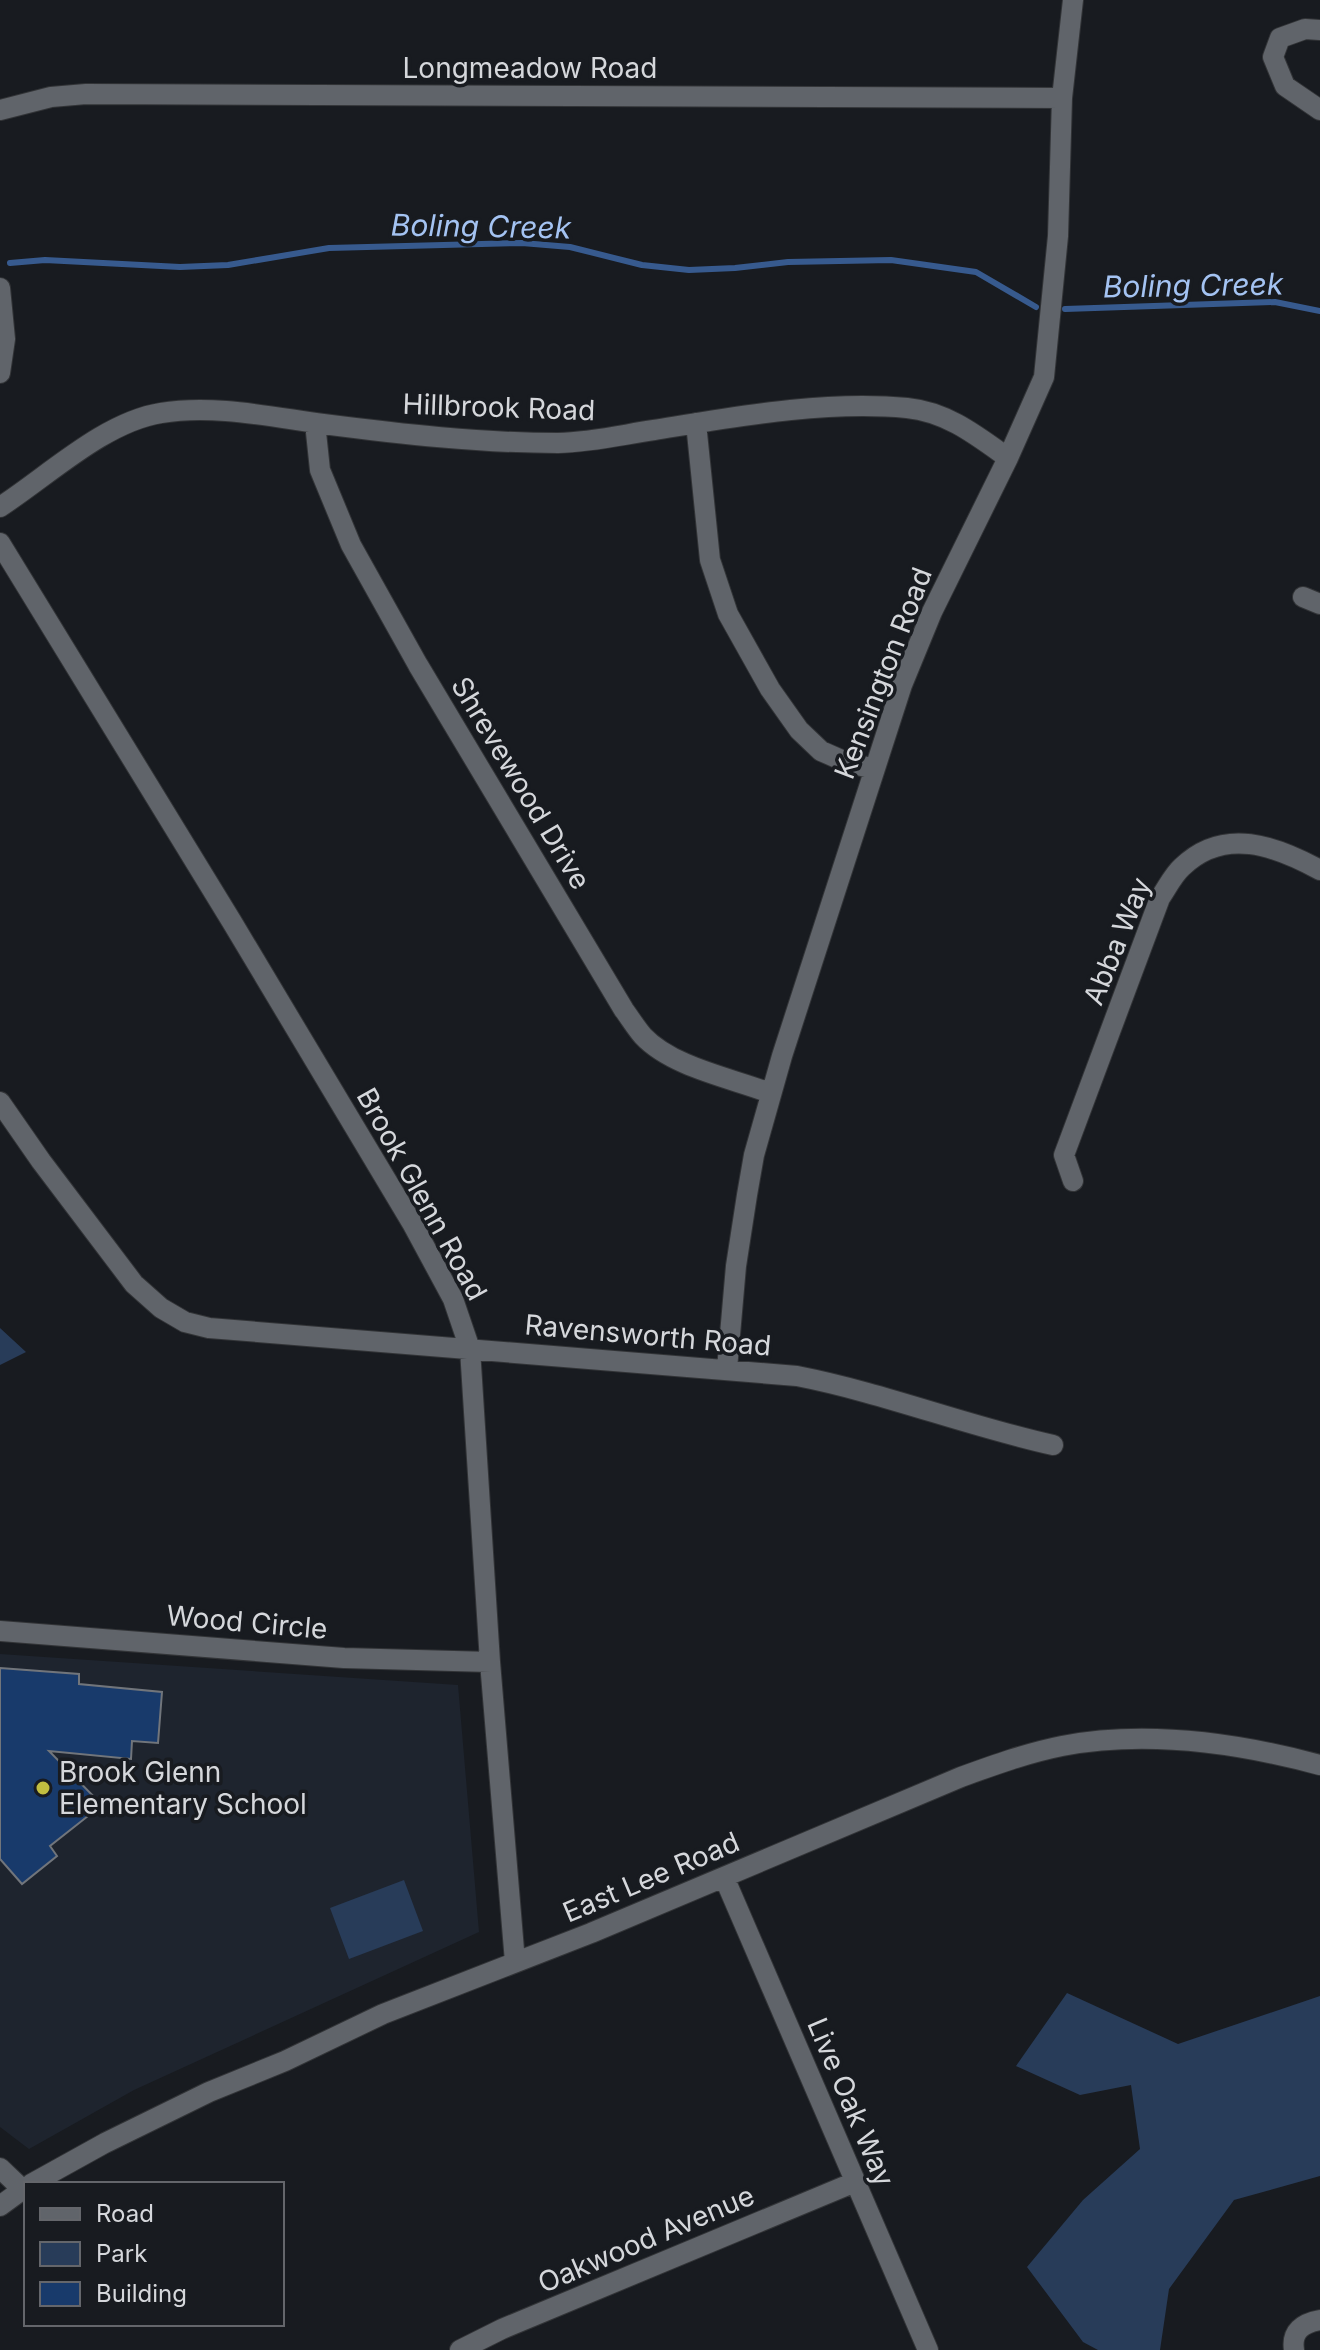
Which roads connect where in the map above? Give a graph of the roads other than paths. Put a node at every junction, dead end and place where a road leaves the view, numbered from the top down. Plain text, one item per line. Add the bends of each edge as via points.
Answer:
1 (1073, 0) edge
2 (1320, 30) edge
3 (1062, 98) junction
4 (0, 110) edge
5 (1320, 110) edge
6 (0, 288) edge
7 (0, 373) edge
8 (315, 423) junction
9 (696, 423) junction
10 (1008, 458) junction
11 (0, 507) edge
12 (0, 543) edge
13 (874, 769) junction
14 (1320, 870) edge
15 (770, 1093) junction
16 (0, 1102) edge
17 (1073, 1181) dead end
18 (470, 1349) junction
19 (727, 1369) junction
20 (1053, 1445) dead end
21 (0, 1631) edge
22 (490, 1662) junction
23 (1320, 1765) edge
24 (724, 1877) junction
25 (515, 1962) junction
26 (0, 2168) edge
27 (33, 2182) edge
28 (855, 2182) junction
29 (24, 2185) edge
30 (24, 2188) edge
31 (0, 2206) edge
32 (1320, 2320) edge
33 (460, 2350) edge
34 (928, 2350) edge
35 (1294, 2350) edge

1 - 3 street, Kensington Road
2 - 5 street via 1280,38 1273,57 1285,86
3 - 4 street, Longmeadow Road via 86,94
3 - 10 street, Kensington Road via 1047,359 1037,397
6 - 7 street via 5,339
8 - 9 street, Hillbrook Road via 555,443
8 - 11 street, Hillbrook Road via 212,411 157,413 100,438
8 - 15 street, Shrevewood Drive via 320,470 351,545 624,1010 661,1050
9 - 10 street, Hillbrook Road via 838,407 907,408 957,422
9 - 13 street via 710,560 728,614 799,730 821,751
10 - 13 street, Kensington Road via 932,612
12 - 18 street, Brook Glenn Road via 412,1223 453,1299
13 - 15 street, Kensington Road
14 - 17 street, Abba Way via 1259,843 1202,851 1180,868 1160,898 1064,1155
15 - 19 street, Kensington Road via 747,1195
16 - 18 street, Ravensworth Road via 134,1284 185,1322
18 - 19 street, Ravensworth Road
18 - 22 street, Brook Glenn Road
19 - 20 street, Ravensworth Road via 836,1383
21 - 22 street, Wood Circle via 344,1658
22 - 25 street, Brook Glenn Road
23 - 24 street, East Lee Road via 1199,1743 1128,1740 1063,1746 961,1777
24 - 25 street, East Lee Road
24 - 28 street, Live Oak Way
25 - 27 street, East Lee Road via 209,2092
26 - 29 street
28 - 33 street, Oakwood Avenue
28 - 34 street, Live Oak Way
30 - 31 street, East Lee Road
32 - 35 street via 1299,2329

